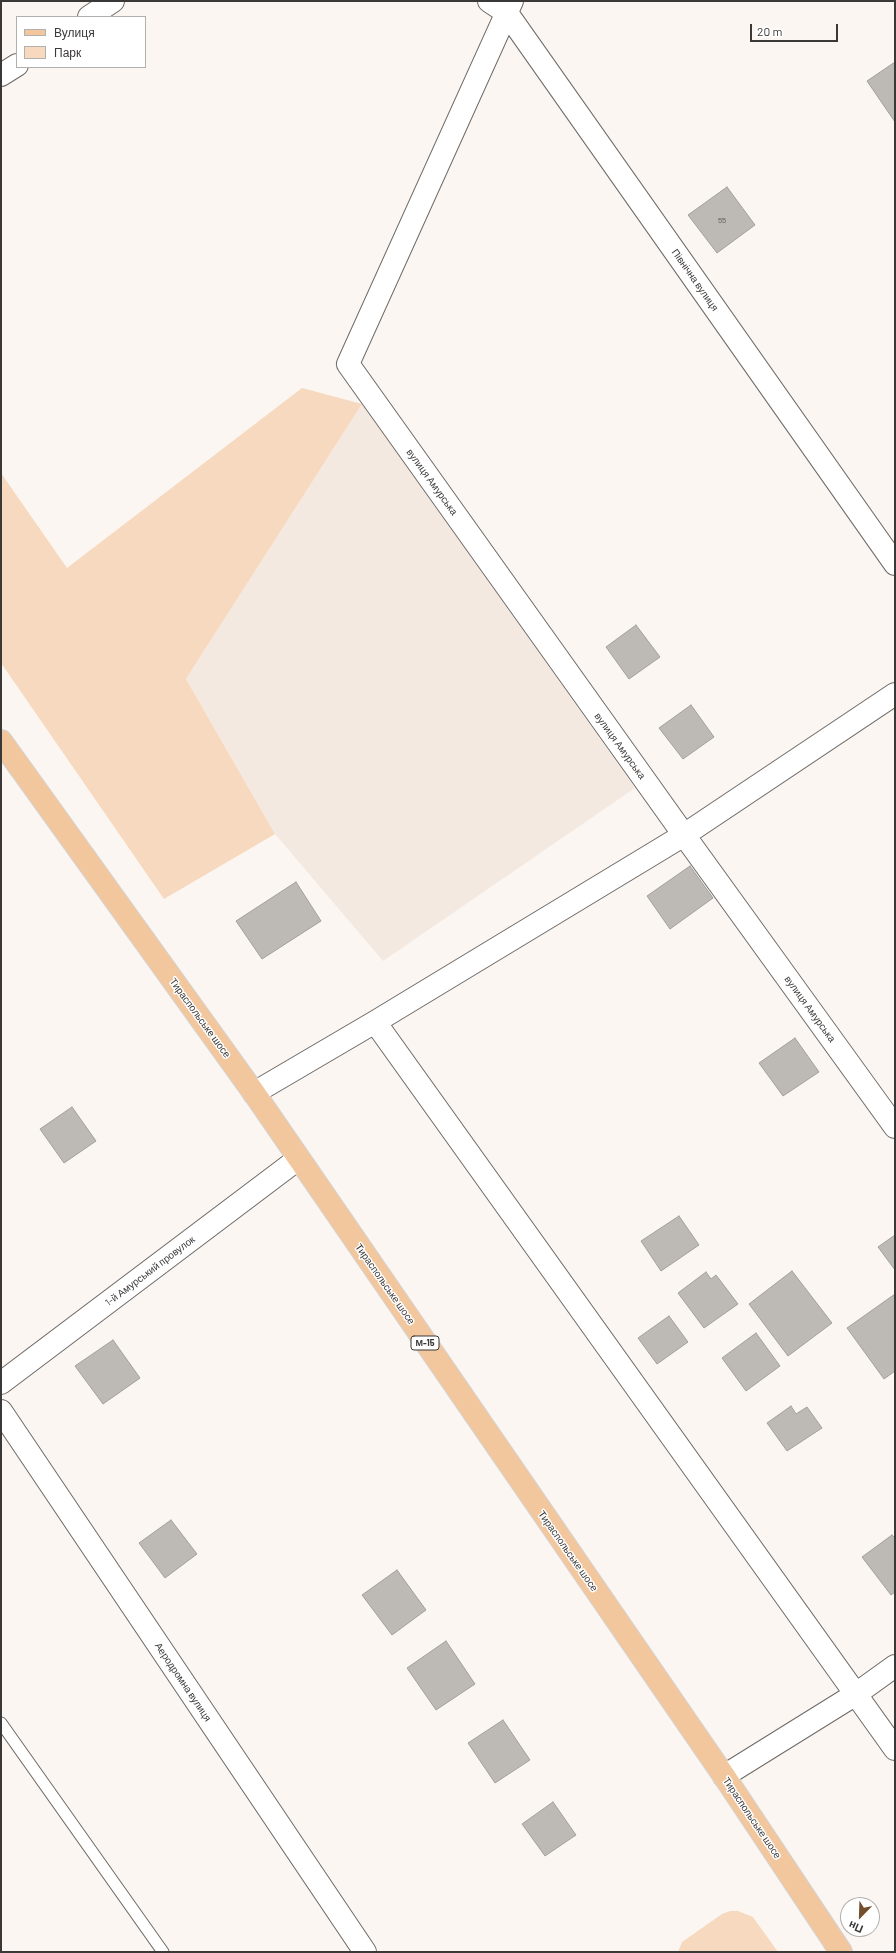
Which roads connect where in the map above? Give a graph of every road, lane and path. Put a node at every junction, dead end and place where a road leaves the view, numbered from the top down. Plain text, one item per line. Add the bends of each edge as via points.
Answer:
1 (113, 1) edge
2 (489, 1) edge
3 (510, 7) edge
4 (90, 16) edge
5 (16, 66) edge
6 (1, 75) edge
7 (895, 564) edge
8 (895, 694) edge
9 (1, 741) edge
10 (684, 835) junction
11 (375, 1022) junction
12 (254, 1093) junction
13 (895, 1127) edge
14 (298, 1159) junction
15 (1, 1383) edge
16 (1, 1411) edge
17 (895, 1666) edge
18 (856, 1694) junction
19 (1, 1723) edge
20 (895, 1749) edge
21 (724, 1776) junction
22 (162, 1952) edge
23 (365, 1952) edge
24 (841, 1952) edge

1 - 4 street
2 - 3 street, Північна вулиця
3 - 7 street, Північна вулиця
3 - 10 street, вулиця Амурська via 348,364
5 - 6 street
8 - 10 street
9 - 12 main road, Тираспольське шосе / М-15
10 - 11 street
10 - 13 street, вулиця Амурська
11 - 12 street
11 - 18 street
12 - 14 main road, Тираспольське шосе / М-15
14 - 15 street, 1-й Амурський провулок
14 - 21 main road, Тираспольське шосе / М-15
16 - 23 street, Аеродромна вулиця
17 - 18 street
18 - 20 street
18 - 21 street
19 - 22 lane
21 - 24 main road, Тираспольське шосе / М-15

